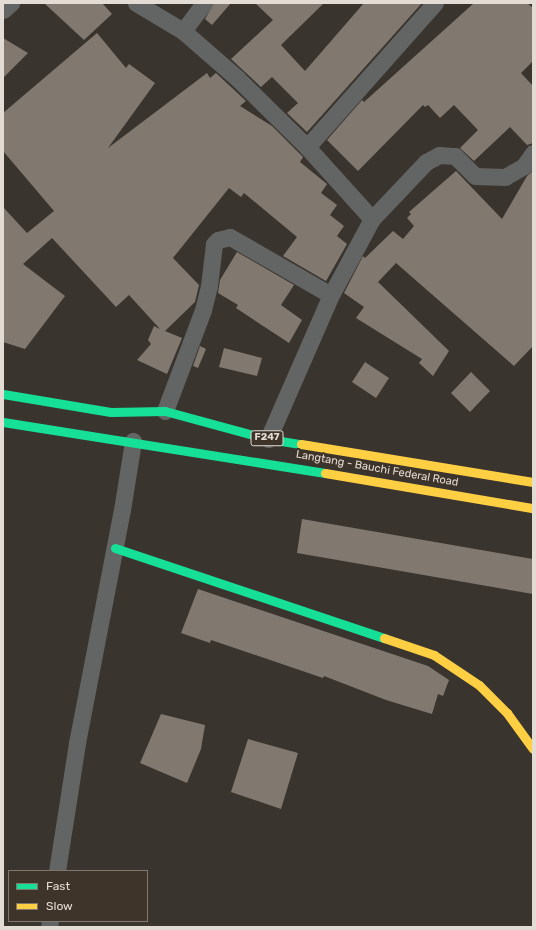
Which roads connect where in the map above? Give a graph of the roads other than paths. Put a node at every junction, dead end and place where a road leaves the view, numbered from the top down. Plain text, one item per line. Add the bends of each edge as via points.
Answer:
1 (10, 3) edge
2 (136, 3) edge
3 (204, 3) edge
4 (435, 3) edge
5 (3, 10) edge
6 (183, 31) junction
7 (307, 147) junction
8 (533, 153) edge
9 (372, 219) junction
10 (331, 295) junction
11 (3, 394) edge
12 (165, 410) junction
13 (3, 422) edge
14 (268, 439) junction
15 (133, 441) junction
16 (533, 482) edge
17 (533, 508) edge
18 (115, 548) junction
19 (533, 749) edge
20 (57, 870) edge

1 - 5 street
2 - 6 street
3 - 6 street
4 - 7 street
6 - 7 street via 237,78
7 - 9 street
8 - 9 street via 524,166 505,177 475,176 455,156 439,155 426,162
9 - 10 street
10 - 12 street via 230,237 218,240 214,244 203,310
10 - 14 street
11 - 12 main road, F247 via 111,412
12 - 14 main road, F247
13 - 15 main road, Langtang - Bauchi Federal Road / F247
14 - 16 main road, F247
15 - 17 main road, Langtang - Bauchi Federal Road / F247
15 - 18 street
18 - 19 main road via 434,655 479,685 507,713
18 - 20 street via 77,743

